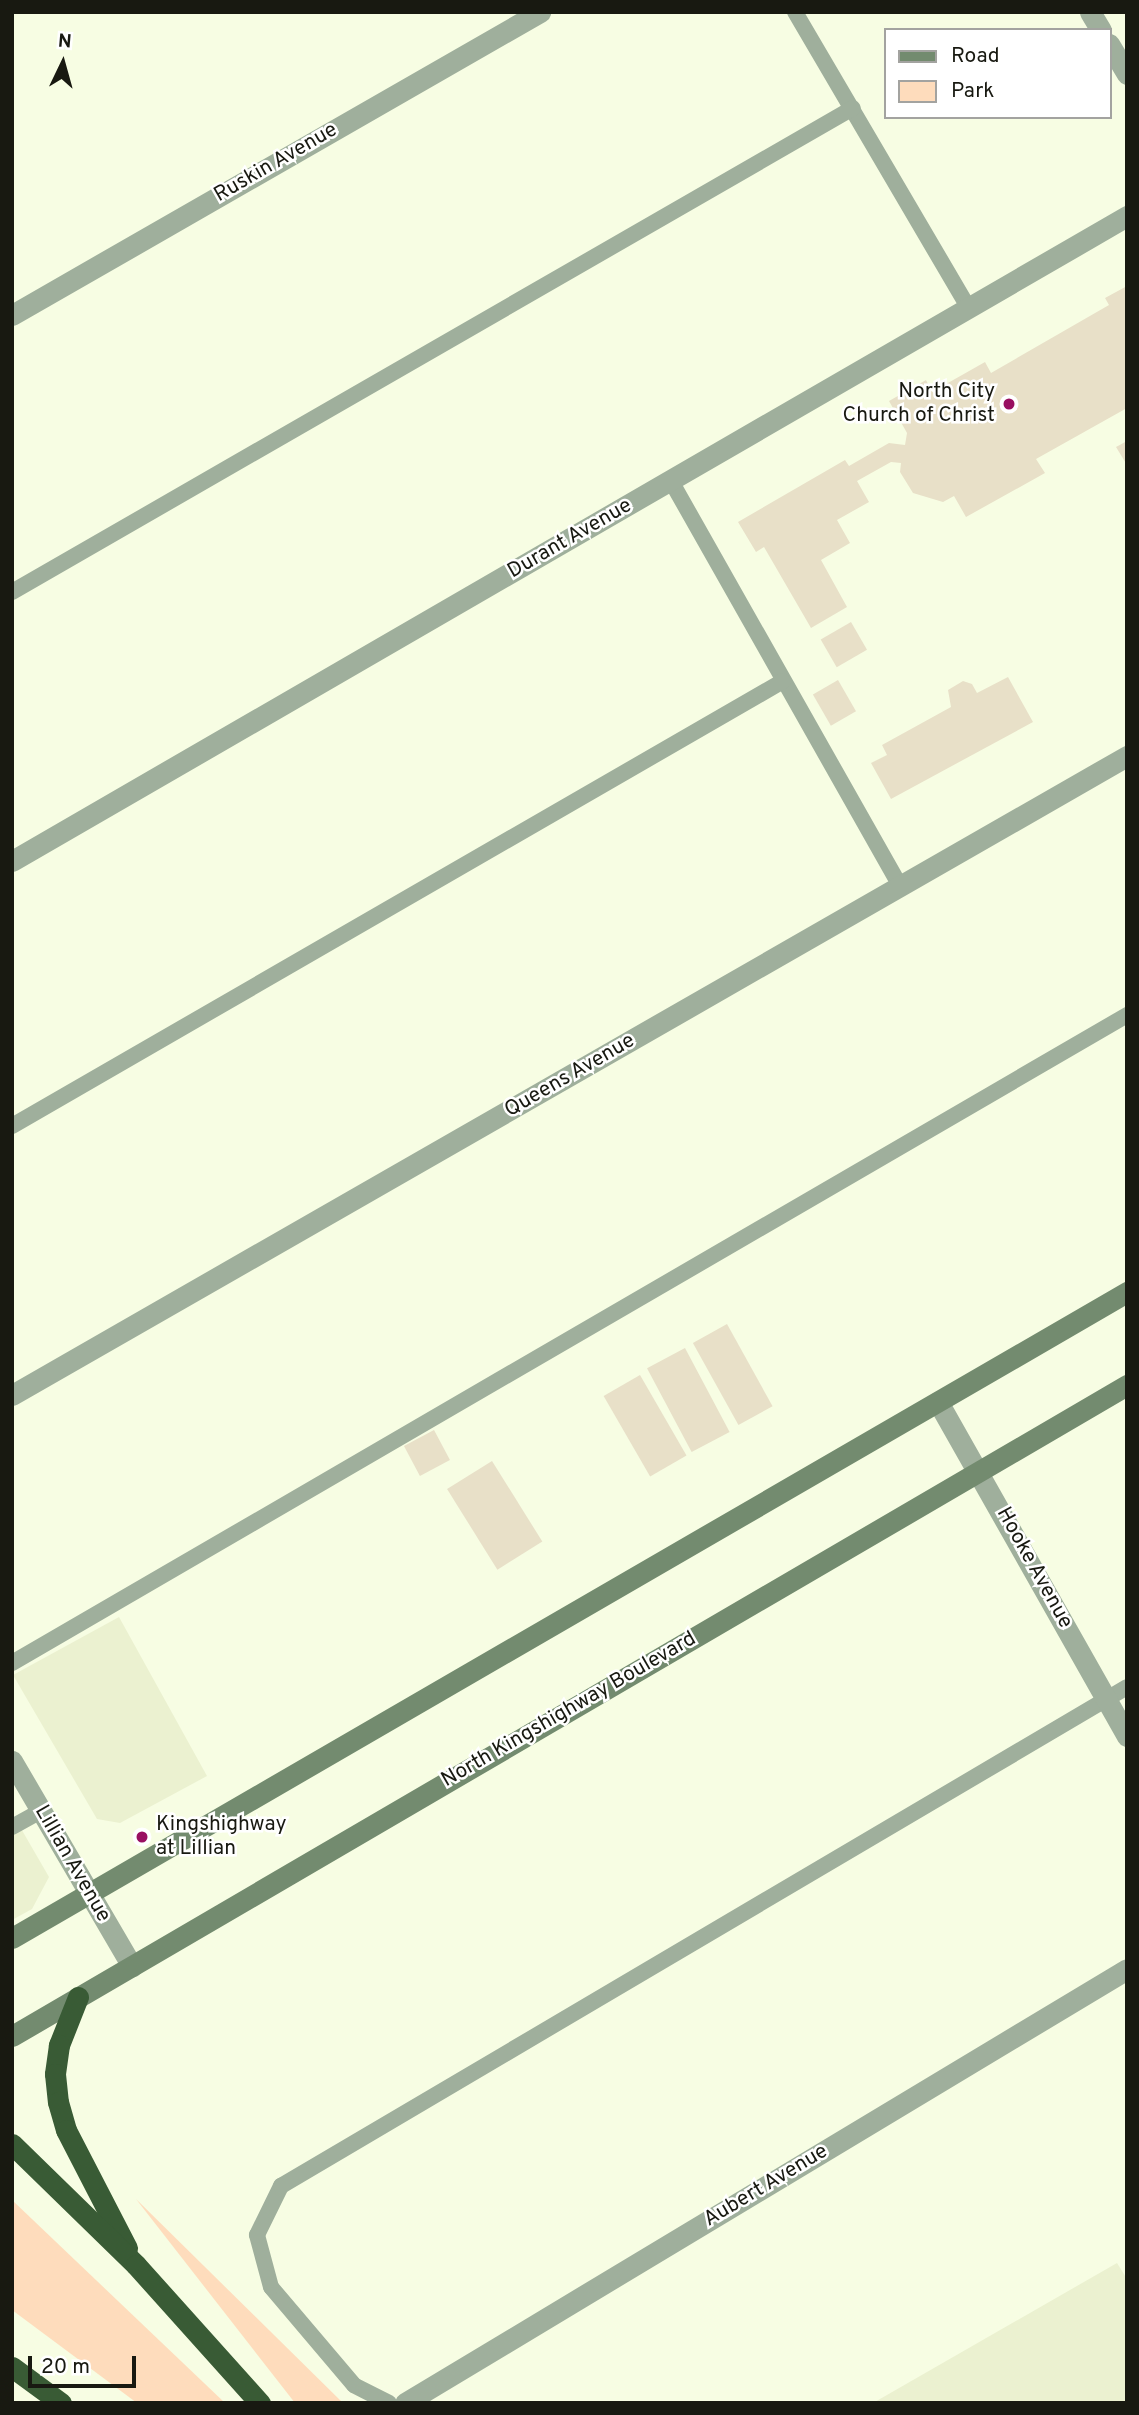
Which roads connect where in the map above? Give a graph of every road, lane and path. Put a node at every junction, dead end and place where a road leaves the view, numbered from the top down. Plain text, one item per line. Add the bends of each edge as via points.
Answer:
1 (540, 12) edge
2 (795, 12) edge
3 (1090, 12) edge
4 (1100, 28) edge
5 (1111, 47) edge
6 (1127, 74) edge
7 (853, 108) junction
8 (1127, 216) edge
9 (968, 307) junction
10 (12, 315) edge
11 (671, 481) junction
12 (12, 592) edge
13 (783, 681) junction
14 (1127, 756) edge
15 (12, 861) edge
16 (900, 886) junction
17 (1127, 1015) edge
18 (12, 1126) edge
19 (1127, 1292) edge
20 (1127, 1385) edge
21 (12, 1395) edge
22 (938, 1402) junction
23 (979, 1471) junction
24 (12, 1663) edge
25 (1127, 1687) edge
26 (1106, 1699) junction
27 (1127, 1736) edge
28 (12, 1761) edge
29 (41, 1811) junction
30 (12, 1828) edge
31 (90, 1895) junction
32 (12, 1938) edge
33 (132, 1966) junction
34 (1127, 1969) edge
35 (78, 1997) junction
36 (12, 2036) edge
37 (12, 2144) edge
38 (136, 2265) junction
39 (12, 2367) edge
40 (61, 2403) edge
41 (261, 2403) edge
42 (389, 2403) edge
43 (405, 2403) edge

1 - 10 street, Ruskin Avenue
2 - 7 lane
3 - 4 street
5 - 6 street
7 - 9 lane
7 - 12 lane
8 - 9 street, Durant Avenue
9 - 11 street, Durant Avenue
11 - 13 lane
11 - 15 street, Durant Avenue
13 - 16 lane
13 - 18 lane
14 - 16 street, Queens Avenue
16 - 21 street, Queens Avenue
17 - 24 lane
19 - 22 main road
20 - 23 main road, North Kingshighway Boulevard
22 - 23 street, Hooke Avenue
22 - 31 main road
23 - 26 street, Hooke Avenue
23 - 33 main road, North Kingshighway Boulevard
25 - 26 lane
26 - 27 street, Hooke Avenue
26 - 42 lane via 281,2186 257,2235 271,2287 354,2385
28 - 29 street, Lillian Avenue
29 - 30 lane
29 - 31 street, Lillian Avenue
31 - 32 main road
31 - 33 street, Lillian Avenue
33 - 35 main road, North Kingshighway Boulevard
34 - 43 street, Aubert Avenue
35 - 36 main road, North Kingshighway Boulevard
35 - 38 highway via 59,2045 58,2102 66,2130
37 - 38 highway
38 - 41 highway
39 - 40 highway

